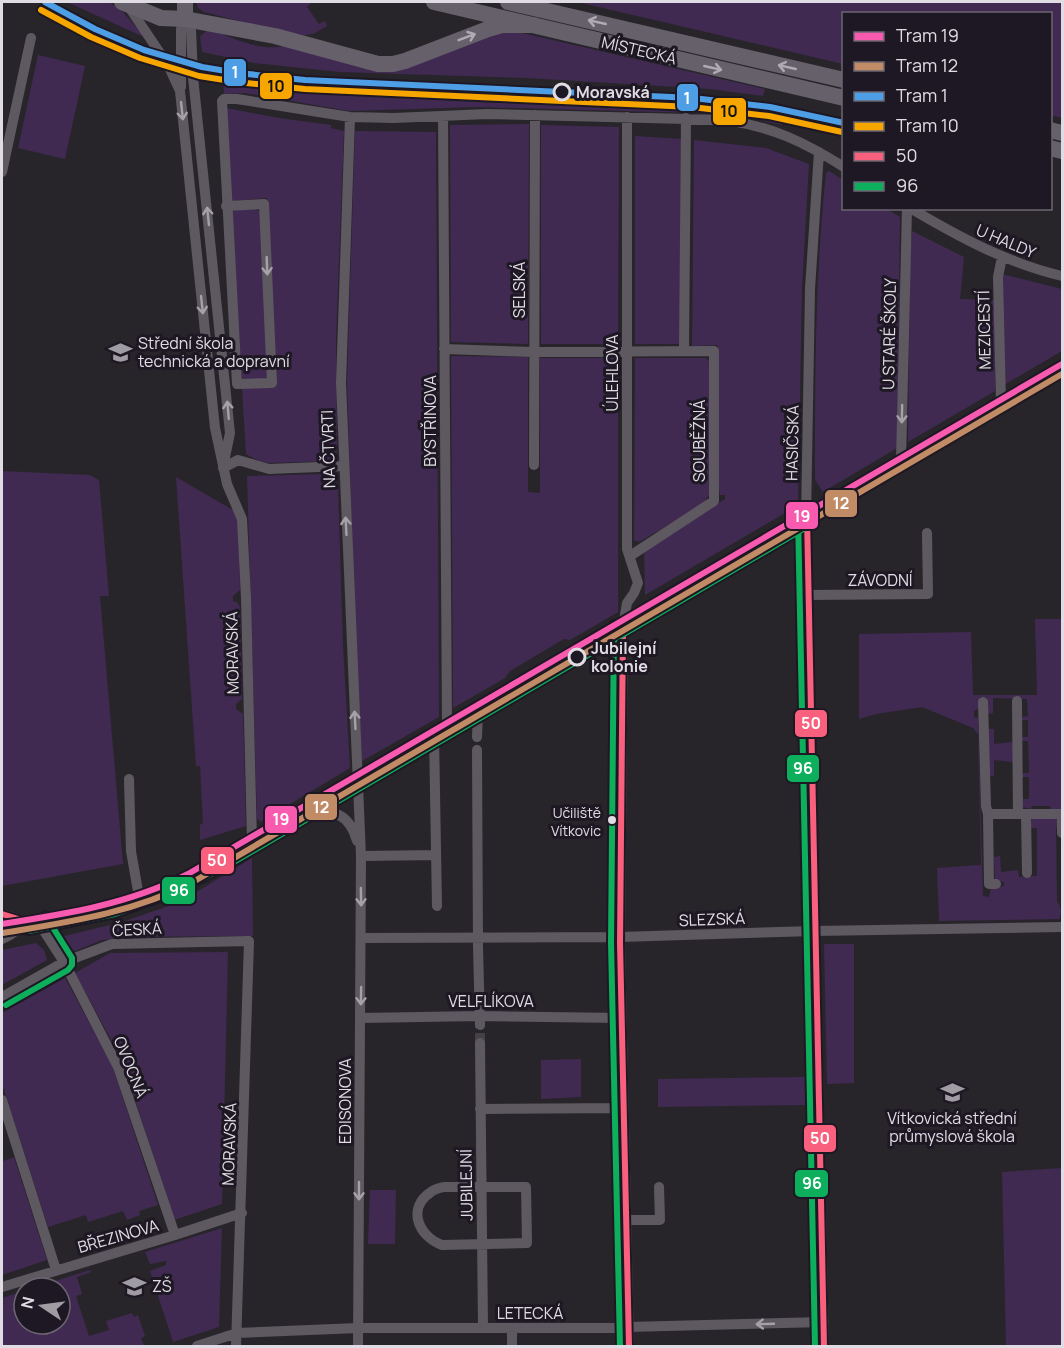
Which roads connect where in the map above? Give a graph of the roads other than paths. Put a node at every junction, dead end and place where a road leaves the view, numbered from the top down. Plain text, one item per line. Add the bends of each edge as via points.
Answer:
1 (185, 2) edge
2 (434, 2) edge
3 (508, 2) edge
4 (125, 3) edge
5 (186, 19) junction
6 (534, 25) junction
7 (31, 38) dead end
8 (842, 80) edge
9 (180, 91) junction
10 (842, 98) edge
11 (535, 115) junction
12 (443, 116) junction
13 (350, 117) junction
14 (627, 117) junction
15 (686, 118) junction
16 (819, 152) junction
17 (842, 166) edge
18 (2, 172) edge
19 (226, 206) junction
20 (908, 210) edge
21 (912, 210) edge
22 (1002, 257) junction
23 (1062, 276) edge
24 (444, 349) junction
25 (684, 351) junction
26 (534, 352) junction
27 (627, 352) junction
28 (1062, 366) edge
29 (1001, 402) junction
30 (901, 461) junction
31 (534, 465) dead end
32 (344, 466) junction
33 (223, 468) junction
34 (807, 516) junction
35 (927, 533) dead end
36 (630, 556) junction
37 (808, 595) junction
38 (623, 624) junction
39 (1017, 701) dead end
40 (983, 702) dead end
41 (478, 709) junction
42 (447, 727) junction
43 (434, 735) junction
44 (477, 737) dead end
45 (477, 750) dead end
46 (129, 779) dead end
47 (358, 779) junction
48 (306, 810) junction
49 (988, 814) junction
50 (1022, 814) junction
51 (1062, 833) edge
52 (252, 841) junction
53 (436, 855) junction
54 (361, 856) junction
55 (1027, 873) dead end
56 (996, 884) dead end
57 (139, 897) junction
58 (437, 906) dead end
59 (2, 914) edge
60 (33, 921) junction
61 (1062, 927) edge
62 (814, 931) junction
63 (620, 937) junction
64 (362, 938) junction
65 (478, 938) junction
66 (2, 939) edge
67 (249, 941) joint
68 (64, 962) junction
69 (2, 997) edge
70 (360, 1018) junction
71 (622, 1018) junction
72 (480, 1020) junction
73 (480, 1043) tunnel mouth
74 (2, 1100) edge
75 (480, 1108) junction
76 (624, 1108) junction
77 (482, 1186) junction
78 (659, 1187) dead end
79 (242, 1212) junction
80 (627, 1220) junction
81 (175, 1235) junction
82 (482, 1244) junction
83 (56, 1270) junction
84 (2, 1287) edge
85 (824, 1322) junction
86 (358, 1328) junction
87 (483, 1328) junction
88 (512, 1328) junction
89 (629, 1328) junction
90 (237, 1333) junction
91 (197, 1347) edge
92 (236, 1347) edge
93 (358, 1347) edge
94 (512, 1347) edge
95 (629, 1347) edge
96 (824, 1347) edge

1 - 5 highway
2 - 6 highway, MÍSTECKÁ
8 -> 3 highway, MÍSTECKÁ
4 - 5 highway via 161,18
4 - 9 street via 168,65
5 -> 6 highway via 275,36 370,63 393,64 488,29
5 - 9 street via 181,29
33 -> 5 street via 230,433 191,29
6 -> 10 highway, MÍSTECKÁ
7 - 18 street
9 -> 33 street, MORAVSKÁ via 215,428
11 - 12 street
11 - 14 street
11 - 26 street, SELSKÁ
12 - 13 street
12 - 24 street, BYSTŘINOVA
13 - 19 street via 224,99
13 - 32 street, NA ČTVRTI via 341,382
14 - 15 street
14 - 27 street, ÚLEHLOVA
15 - 16 street via 759,126
15 - 25 street
16 - 17 street
16 - 34 street, HASIČSKÁ via 810,290
19 -> 19 street via 264,204 272,383 237,384
20 -> 30 street, U STARÉ ŠKOLY
21 - 22 street, U HALDY
22 - 23 street, U HALDY
22 - 29 street, MEZICESTÍ via 998,277
24 - 26 street
24 - 42 street, BYSTŘINOVA
25 - 27 street
25 - 36 street, SOUBĚŽNÁ via 714,351 714,501
26 - 27 street
26 - 31 street, SELSKÁ
27 - 36 street, ÚLEHLOVA
28 - 29 street
29 - 30 street
30 - 34 street
32 - 33 street via 269,469 238,460
47 -> 32 street, NA ČTVRTI
33 - 52 street, MORAVSKÁ via 242,519
34 - 37 street, HASIČSKÁ
34 - 38 street
35 - 37 street, ZÁVODNÍ via 928,594
36 - 38 street, ÚLEHLOVA via 638,583 627,603
37 - 62 street, HASIČSKÁ
38 - 41 street
38 - 63 street, ÚLEHLOVA
39 - 50 street
40 - 49 street
41 - 42 street
41 - 44 street
42 - 43 street
43 - 47 street
43 - 53 street
45 - 65 street
46 - 57 street via 131,851
47 - 48 street
47 - 54 street, EDISONOVA
48 - 52 street
48 - 54 street, EDISONOVA via 342,815 354,833
49 - 50 street
49 - 56 street via 989,884
50 - 51 street via 1062,814
50 - 55 street
52 - 57 street via 195,873
53 - 54 street
53 - 58 street
54 -> 64 street, EDISONOVA
57 - 60 street
59 - 60 street
60 - 66 street
60 - 68 street, OVOCNÁ
61 - 62 street, SLEZSKÁ
62 - 63 street, SLEZSKÁ
62 - 85 street, HASIČSKÁ
63 - 65 street, SLEZSKÁ
63 - 71 street, ÚLEHLOVA
64 - 65 street, SLEZSKÁ
64 -> 70 street, EDISONOVA
65 - 72 street
67 - 68 street, ČESKÁ via 112,944
67 - 79 street, MORAVSKÁ
68 - 69 street, ČESKÁ
68 - 81 street, OVOCNÁ via 118,1067
70 - 72 street, VELFLÍKOVA
70 -> 86 street, EDISONOVA
71 - 72 street, VELFLÍKOVA
71 - 76 street, ÚLEHLOVA
73 - 75 street, JUBILEJNÍ
74 - 83 street
75 - 76 street
75 - 77 street, JUBILEJNÍ
76 - 80 street, ÚLEHLOVA
77 - 82 street, JUBILEJNÍ
77 - 82 street via 526,1187 526,1243
77 - 82 street via 431,1191 421,1201 418,1216 423,1233 432,1241 442,1245
78 - 80 street via 660,1220
79 - 81 street, BŘEZINOVA
79 - 90 street, MORAVSKÁ
80 - 89 street, ÚLEHLOVA
81 - 83 street, BŘEZINOVA
82 - 87 street, JUBILEJNÍ
83 - 84 street, BŘEZINOVA
85 -> 89 street, LETECKÁ
85 - 96 street, HASIČSKÁ
86 - 87 street, LETECKÁ
86 - 90 street, LETECKÁ
86 - 93 street, EDISONOVA
87 - 88 street, LETECKÁ
88 - 89 street, LETECKÁ
88 - 94 street
89 - 95 street, ÚLEHLOVA
90 - 91 street, LETECKÁ
90 - 92 street, MORAVSKÁ

